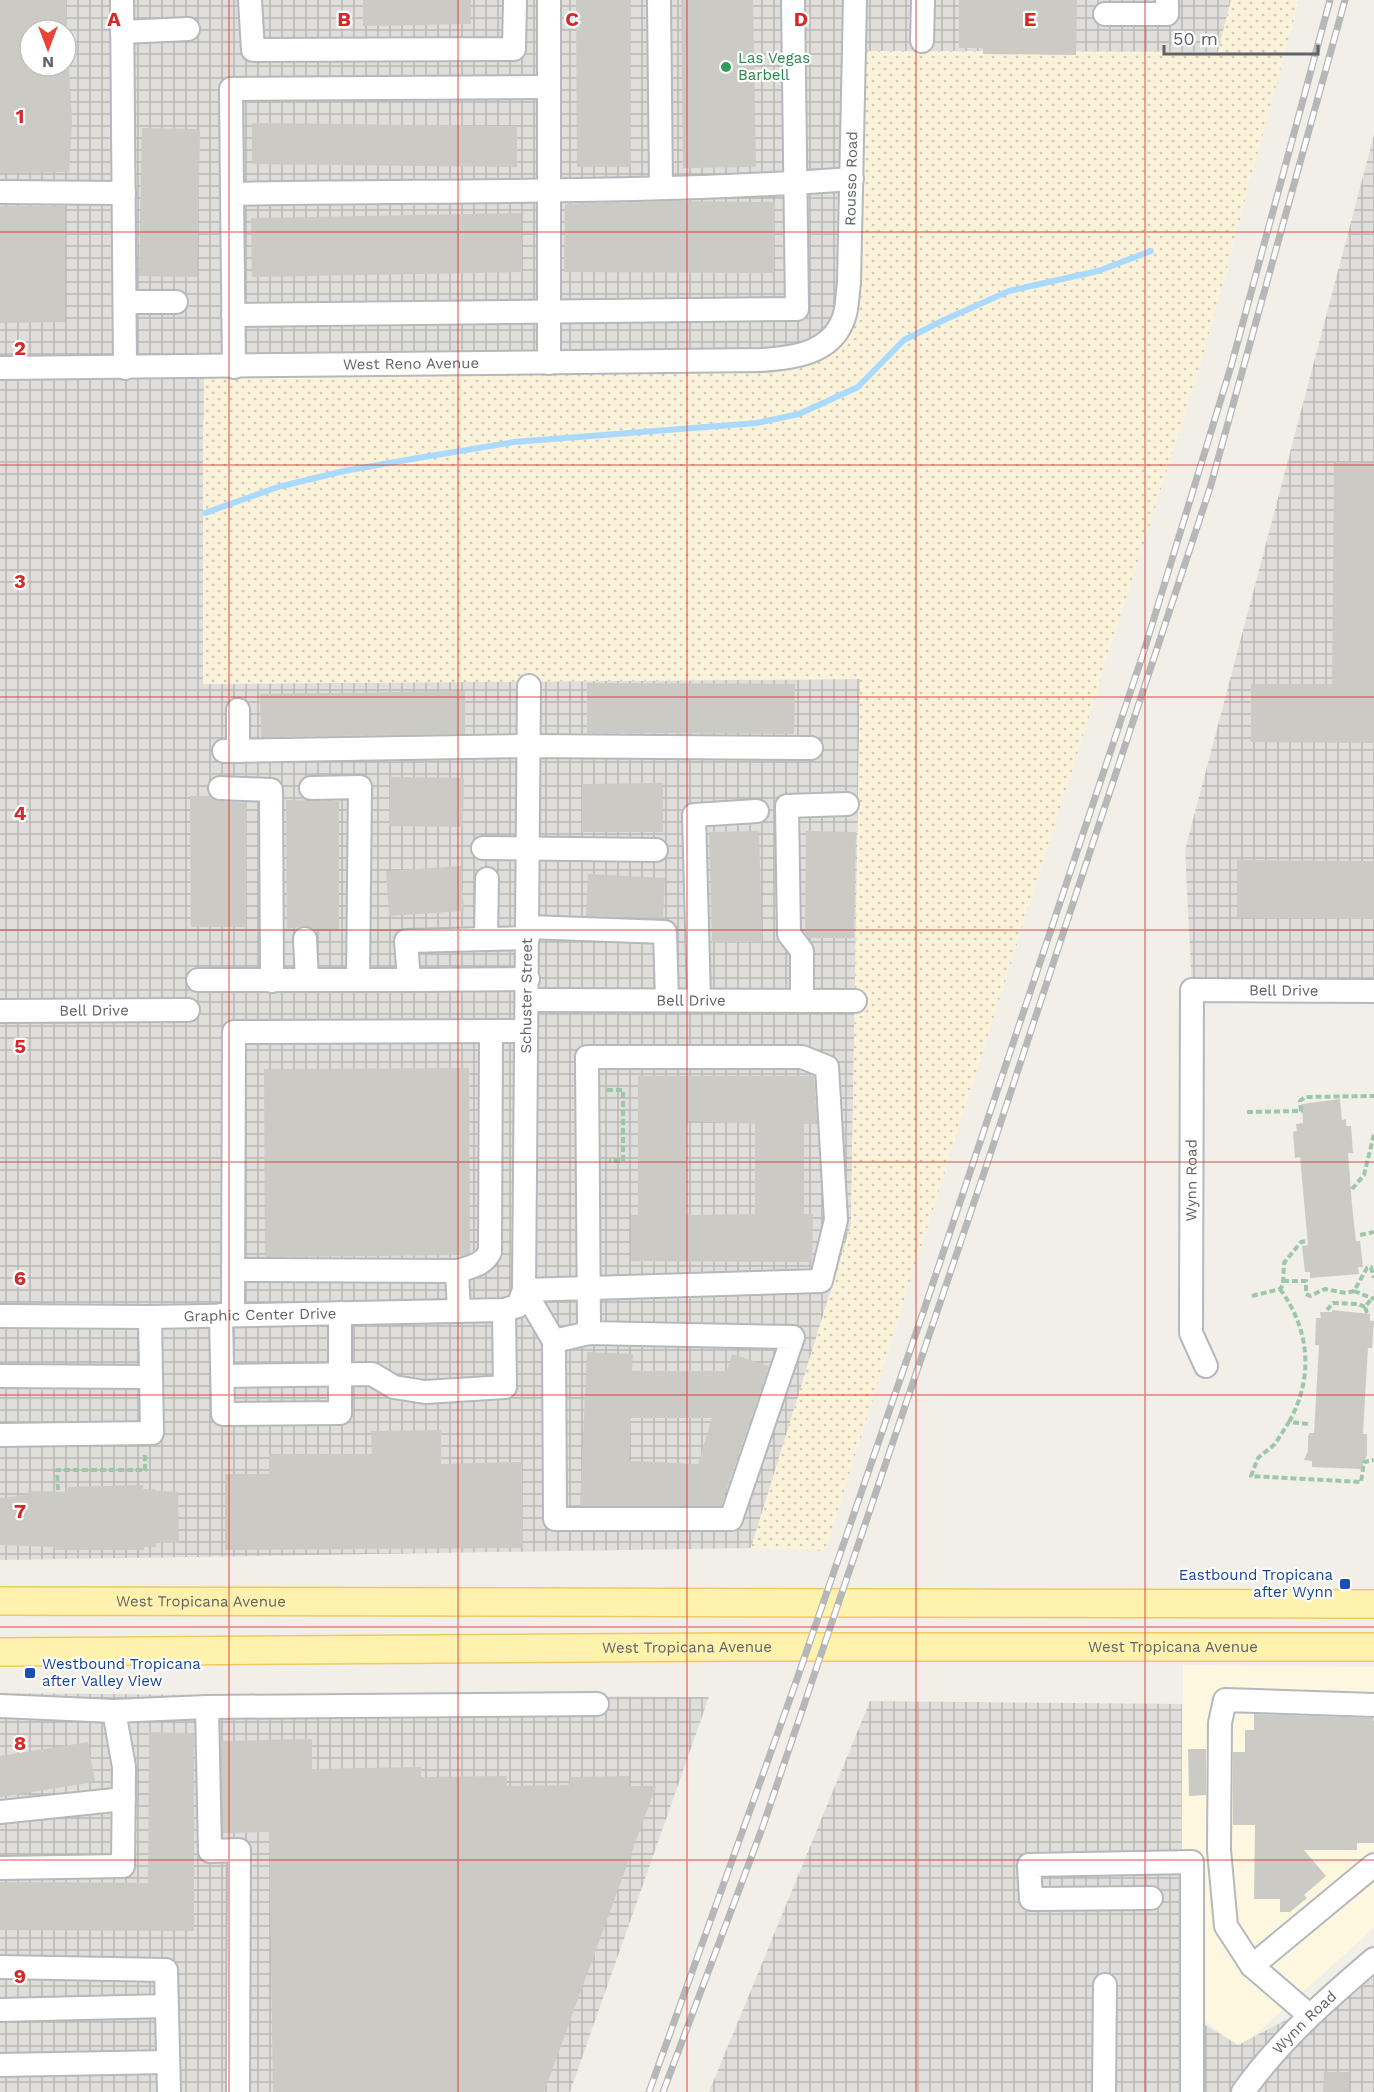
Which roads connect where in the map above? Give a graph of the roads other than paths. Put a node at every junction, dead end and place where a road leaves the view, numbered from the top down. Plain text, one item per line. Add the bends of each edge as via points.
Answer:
1 (122, 0) edge
2 (250, 0) edge
3 (515, 0) edge
4 (549, 0) edge
5 (659, 0) edge
6 (793, 0) edge
7 (855, 0) edge
8 (923, 0) edge
9 (1167, 0) edge
10 (1105, 14) dead end
11 (188, 29) dead end
12 (122, 32) junction
13 (922, 41) dead end
14 (549, 87) junction
15 (852, 179) junction
16 (795, 183) junction
17 (662, 187) junction
18 (549, 188) junction
19 (0, 192) edge
20 (124, 193) junction
21 (232, 194) junction
22 (125, 303) junction
23 (176, 303) dead end
24 (549, 311) junction
25 (233, 315) junction
26 (821, 348) joint
27 (549, 363) junction
28 (234, 367) junction
29 (0, 368) edge
30 (125, 368) junction
31 (529, 686) dead end
32 (238, 710) dead end
33 (529, 746) junction
34 (811, 748) dead end
35 (220, 788) dead end
36 (311, 788) dead end
37 (847, 804) dead end
38 (757, 811) dead end
39 (528, 847) junction
40 (483, 848) dead end
41 (656, 850) dead end
42 (487, 879) dead end
43 (528, 933) junction
44 (305, 939) dead end
45 (486, 939) junction
46 (198, 980) dead end
47 (307, 980) junction
48 (358, 980) junction
49 (409, 980) junction
50 (272, 981) junction
51 (527, 989) junction
52 (1192, 990) joint
53 (1374, 991) edge
54 (667, 1000) junction
55 (699, 1000) junction
56 (802, 1001) junction
57 (855, 1001) dead end
58 (188, 1010) dead end
59 (0, 1011) edge
60 (491, 1032) junction
61 (526, 1032) junction
62 (233, 1270) junction
63 (457, 1271) junction
64 (588, 1289) junction
65 (515, 1302) junction
66 (459, 1311) junction
67 (340, 1313) junction
68 (227, 1315) junction
69 (0, 1316) edge
70 (150, 1317) junction
71 (589, 1333) junction
72 (554, 1341) junction
73 (1206, 1366) dead end
74 (340, 1374) junction
75 (0, 1376) edge
76 (223, 1376) junction
77 (151, 1377) junction
78 (0, 1435) edge
79 (0, 1601) edge
80 (1374, 1604) edge
81 (1374, 1647) edge
82 (0, 1652) edge
83 (597, 1704) dead end
84 (1374, 1705) edge
85 (0, 1706) edge
86 (207, 1707) junction
87 (114, 1711) junction
88 (123, 1799) junction
89 (0, 1812) edge
90 (1374, 1865) edge
91 (0, 1868) edge
92 (1151, 1898) dead end
93 (1374, 1959) edge
94 (1252, 1966) junction
95 (0, 1967) edge
96 (1106, 1985) dead end
97 (166, 2007) junction
98 (0, 2010) edge
99 (1309, 2015) junction
100 (168, 2062) junction
101 (0, 2065) edge
102 (169, 2092) edge
103 (238, 2092) edge
104 (1104, 2092) edge
105 (1192, 2092) edge
106 (1244, 2092) edge

1 - 12 street
2 - 3 street via 253,50 265,50 514,49
4 - 14 street
5 - 17 street
6 - 16 street
7 - 15 street, Rousso Road
8 - 13 street
9 - 10 street via 1167,14
11 - 12 street
12 - 20 street
14 - 18 street
14 - 21 street via 231,89
15 - 16 street
15 - 26 street, Rousso Road via 844,319
16 - 17 street
16 - 24 street via 796,309
17 - 18 street
18 - 21 street
18 - 24 street
19 - 20 street
20 - 22 street
21 - 25 street
22 - 23 street
22 - 30 street
24 - 25 street
24 - 27 street
25 - 28 street
26 - 27 street, West Reno Avenue via 784,359
27 - 28 street, West Reno Avenue
28 - 30 street, West Reno Avenue
29 - 30 street, West Reno Avenue
31 - 33 street, Schuster Street
32 - 33 street via 231,751
33 - 34 street
33 - 39 street, Schuster Street
35 - 50 street via 271,790
36 - 48 street via 360,787
37 - 56 street via 787,806 789,934 802,951
38 - 55 street via 694,815
39 - 40 street
39 - 41 street
39 - 43 street, Schuster Street
42 - 45 street
43 - 45 street
43 - 51 street, Schuster Street
43 - 54 street via 665,932
44 - 47 street
45 - 49 street via 406,941
46 - 50 street, Bell Drive
47 - 48 street, Bell Drive
47 - 50 street, Bell Drive
48 - 49 street, Bell Drive
49 - 51 street, Bell Drive
51 - 54 street, Bell Drive
51 - 61 street, Schuster Street
52 - 53 street, Bell Drive
52 - 73 street, Wynn Road via 1191,1333
54 - 55 street, Bell Drive
55 - 56 street, Bell Drive
56 - 57 street, Bell Drive
58 - 59 street, Bell Drive
60 - 61 street
60 - 62 street via 234,1032
60 - 63 street via 490,1252 478,1265
61 - 65 street, Schuster Street
62 - 63 street
62 - 68 street
63 - 66 street
64 - 64 street via 820,1281 836,1220 827,1067 802,1057 586,1057
64 - 65 street, Graphic Center Drive
64 - 71 street
65 - 66 street, Graphic Center Drive
65 - 72 street
65 - 74 street, Schuster Street via 506,1387 425,1392 394,1387 372,1374
66 - 67 street, Graphic Center Drive
67 - 68 street, Graphic Center Drive
67 - 74 street
68 - 70 street, Graphic Center Drive
68 - 76 street
69 - 70 street, Graphic Center Drive
70 - 77 street
71 - 72 street
71 - 72 street via 793,1337 730,1519 555,1519
74 - 76 street
74 - 76 street via 340,1413 223,1414
75 - 77 street
77 - 78 street via 152,1432
79 - 80 main road, West Tropicana Avenue
81 - 82 main road, West Tropicana Avenue
83 - 86 street
84 - 94 street via 1225,1700 1220,1723 1219,1850 1226,1926
85 - 87 street
86 - 87 street
86 - 103 street via 210,1851 239,1850
87 - 88 street via 124,1767
88 - 89 street
88 - 91 street via 123,1866
90 - 94 street
92 - 105 street via 1031,1899 1029,1864 1192,1862
93 - 99 street, Wynn Road
94 - 99 street
95 - 97 street via 166,1970
96 - 104 street
97 - 98 street
97 - 100 street
99 - 106 street, Wynn Road via 1265,2062
100 - 101 street
100 - 102 street

